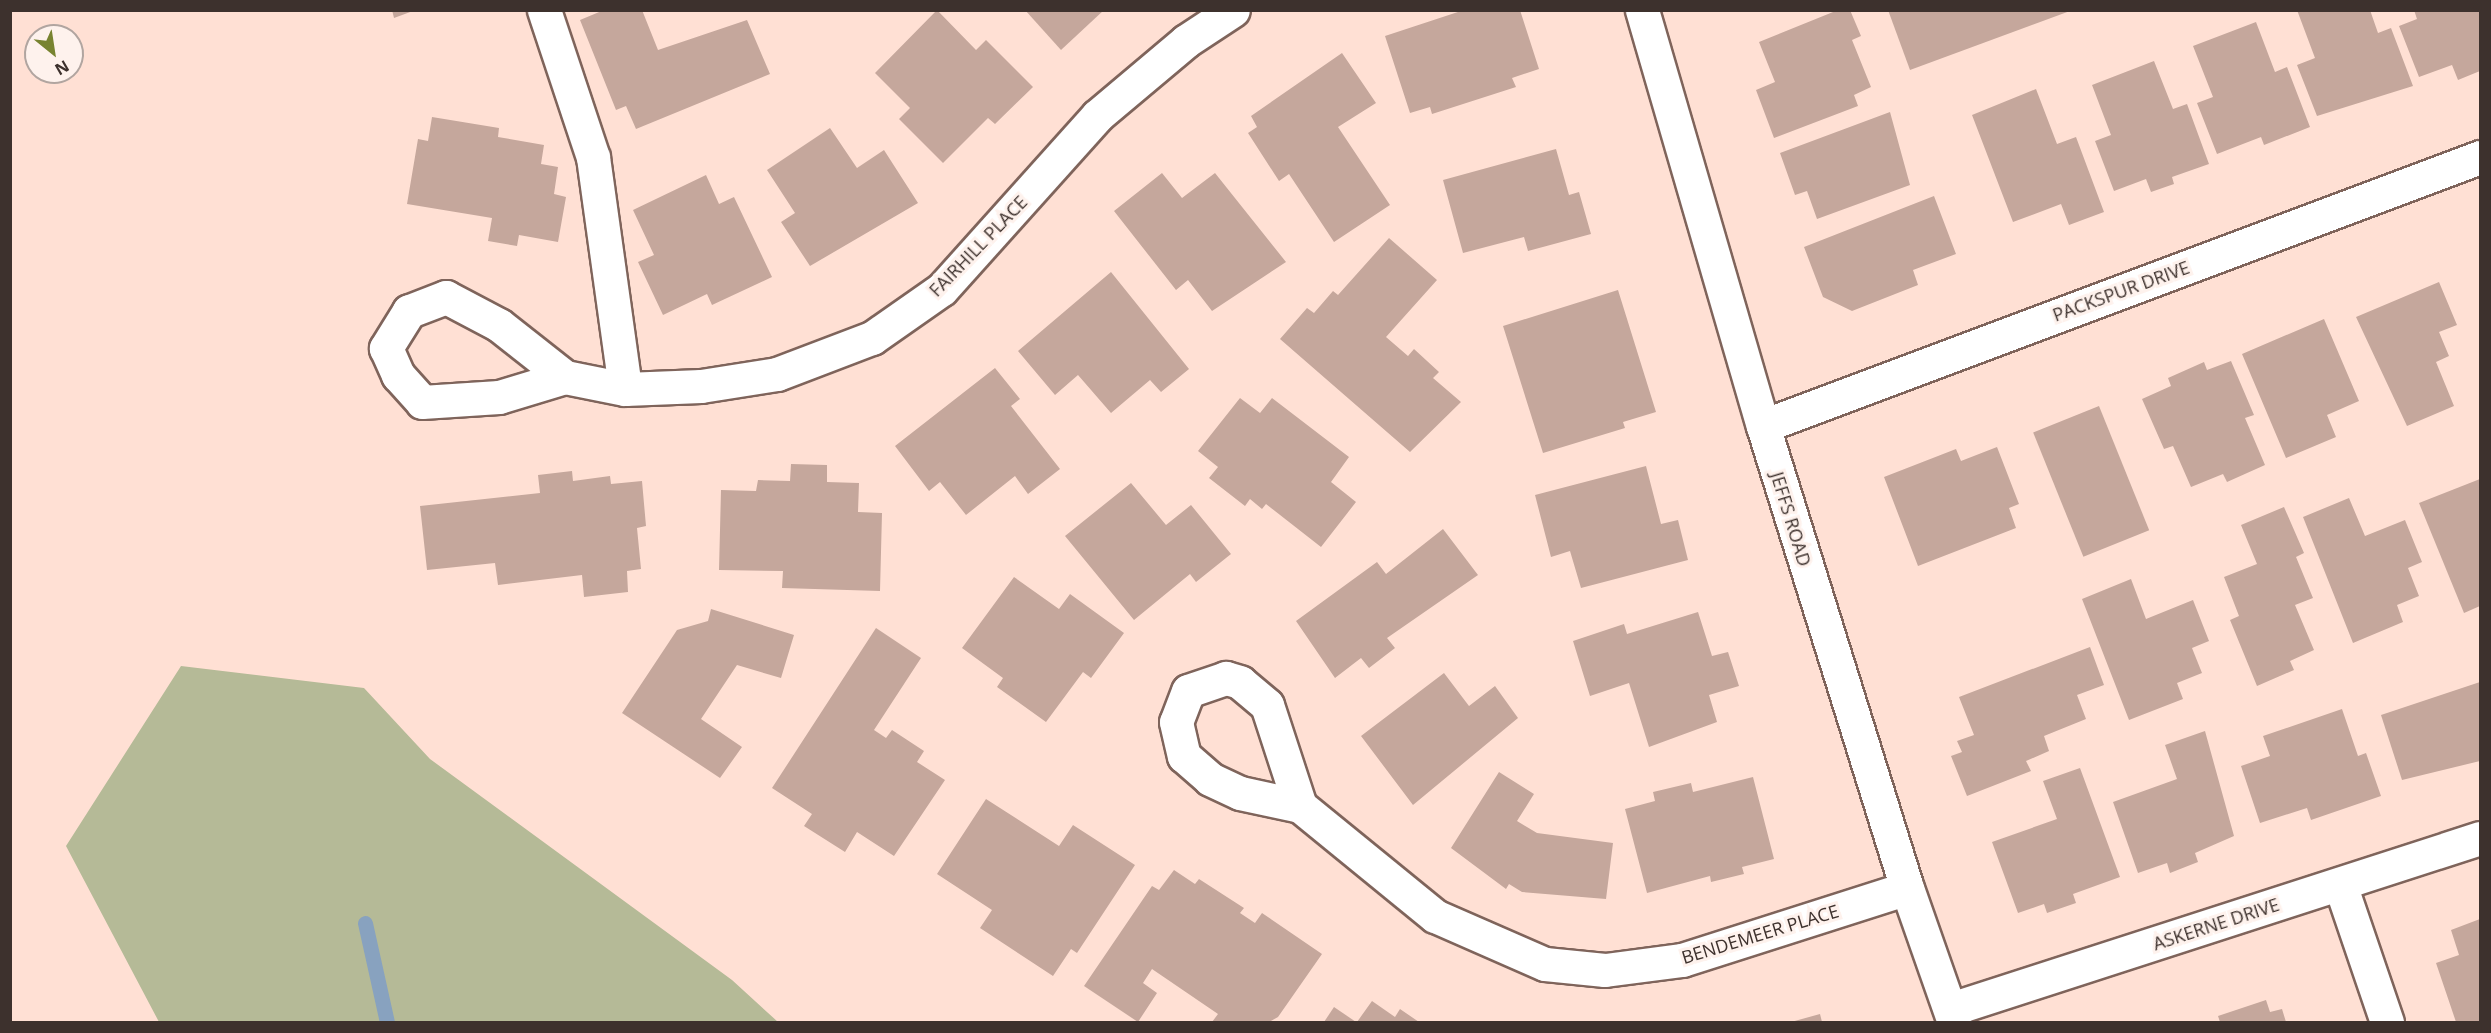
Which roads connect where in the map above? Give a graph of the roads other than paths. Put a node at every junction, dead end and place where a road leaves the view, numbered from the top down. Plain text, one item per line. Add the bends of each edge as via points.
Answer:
1 (544, 10) edge
2 (1233, 10) edge
3 (1642, 10) edge
4 (2481, 157) edge
5 (565, 377) junction
6 (624, 389) junction
7 (1763, 426) junction
8 (1300, 806) dead end
9 (2481, 838) edge
10 (2340, 884) junction
11 (1906, 888) junction
12 (1952, 1016) edge
13 (2387, 1023) edge

1 - 6 street via 594,157
2 - 6 street, FAIRHILL PLACE via 1186,41 1097,116 942,289 872,338 777,374 701,386
3 - 7 street, JEFFS ROAD
4 - 7 street, PACKSPUR DRIVE
5 - 5 street, FAIRHILL PLACE via 499,397 423,402 398,375 386,348 410,311 446,297 499,325
5 - 6 street, FAIRHILL PLACE
7 - 11 street, JEFFS ROAD
8 - 11 street, BENDEMEER PLACE via 1435,916 1545,964 1605,970 1682,960
9 - 10 street, ASKERNE DRIVE
10 - 12 street, ASKERNE DRIVE
10 - 13 street
11 - 12 street, JEFFS ROAD

